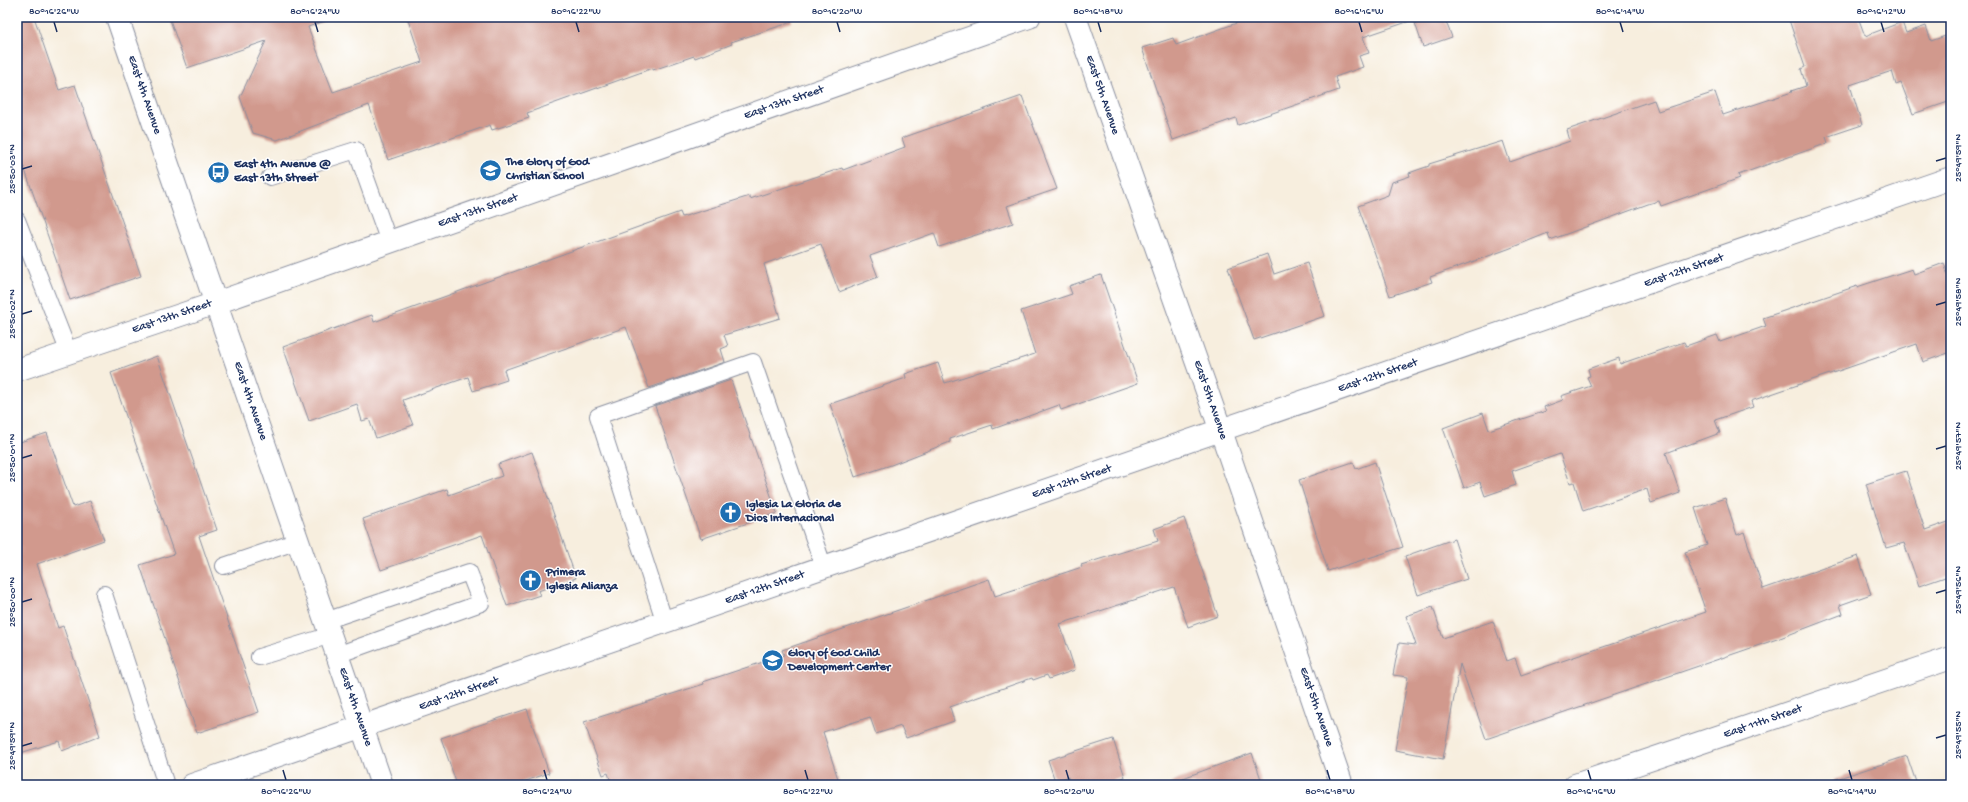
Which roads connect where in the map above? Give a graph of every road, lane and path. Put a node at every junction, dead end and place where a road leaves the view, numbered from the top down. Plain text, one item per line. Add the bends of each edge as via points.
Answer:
1 (117, 17) edge
2 (1029, 17) edge
3 (1075, 17) edge
4 (270, 177) dead end
5 (1951, 178) edge
6 (17, 220) edge
7 (389, 242) junction
8 (216, 303) junction
9 (68, 353) junction
10 (17, 370) edge
11 (1221, 431) junction
12 (298, 541) junction
13 (224, 566) dead end
14 (824, 568) junction
15 (104, 594) dead end
16 (665, 622) junction
17 (331, 637) junction
18 (259, 657) dead end
19 (1951, 658) edge
20 (362, 727) junction
21 (166, 785) edge
22 (192, 785) edge
23 (382, 785) edge
24 (1342, 785) edge
25 (1576, 785) edge

1 - 8 street, East 4th Avenue
2 - 7 street, East 13th Street
3 - 11 street, East 5th Avenue
4 - 7 lane via 356,150
5 - 11 street, East 12th Street
6 - 9 lane
7 - 8 street, East 13th Street
8 - 9 street, East 13th Street
8 - 12 street, East 4th Avenue
9 - 10 street, East 13th Street
11 - 14 street, East 12th Street
11 - 24 street, East 5th Avenue
12 - 13 lane
12 - 17 street, East 4th Avenue
14 - 16 street, East 12th Street
14 - 16 lane via 752,362 598,416
15 - 21 lane
16 - 20 street, East 12th Street
17 - 17 lane via 469,572 481,602
17 - 18 lane
17 - 20 street, East 4th Avenue
19 - 25 street, East 11th Street
20 - 22 street, East 12th Street
20 - 23 street, East 4th Avenue

